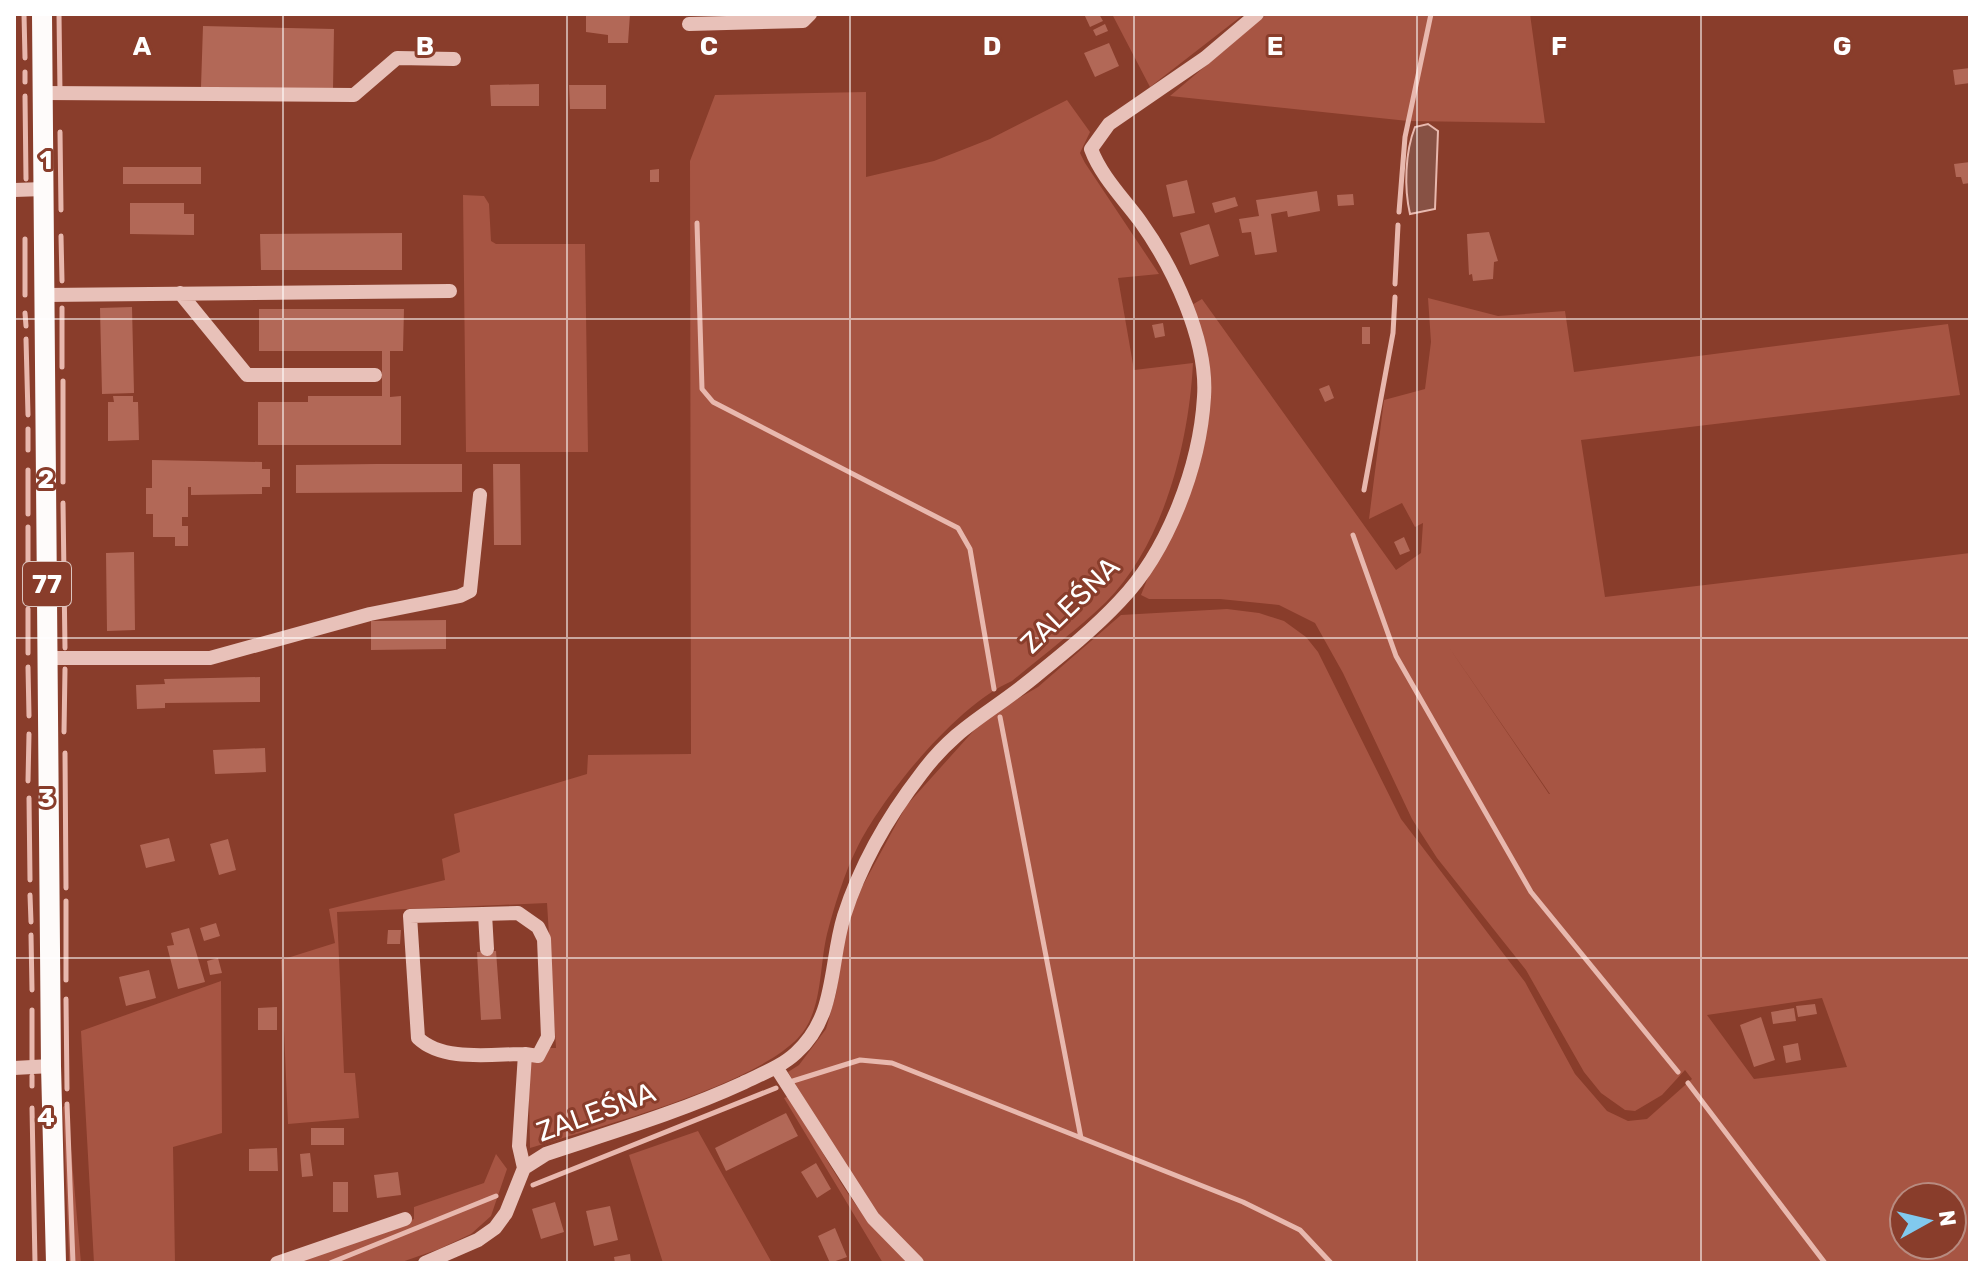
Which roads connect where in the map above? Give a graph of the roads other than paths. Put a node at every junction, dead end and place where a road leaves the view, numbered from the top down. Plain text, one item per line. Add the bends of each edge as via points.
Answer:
1 (42, 14) edge
2 (810, 14) edge
3 (1257, 14) edge
4 (689, 24) dead end
5 (454, 59) dead end
6 (43, 93) junction
7 (44, 189) junction
8 (14, 190) edge
9 (450, 291) dead end
10 (180, 293) junction
11 (45, 295) junction
12 (375, 375) dead end
13 (480, 495) dead end
14 (48, 658) junction
15 (485, 914) junction
16 (487, 949) dead end
17 (525, 1054) junction
18 (51, 1066) junction
19 (776, 1067) junction
20 (14, 1068) edge
21 (524, 1168) junction
22 (405, 1219) dead end
23 (56, 1263) edge
24 (277, 1263) edge
25 (425, 1263) edge
26 (917, 1263) edge

1 - 6 main road, 77
2 - 4 street via 803,21
3 - 19 street, ZALEŚNA via 1205,58 1109,124 1091,149 1165,265 1203,370 1198,438 1167,529 1121,600 1025,684 951,739 895,807 875,839 844,916 821,1024
5 - 6 street via 397,58 354,95
6 - 7 main road, 77
7 - 8 street
7 - 11 main road, 77
9 - 10 street
10 - 11 street
10 - 12 street via 247,375
11 - 14 main road, 77
13 - 14 street via 470,591 460,596 370,614 210,658
14 - 18 main road, 77
15 - 16 street
15 - 17 street via 518,913 538,927 544,939 548,1037 538,1056
15 - 17 street via 410,916 418,1038 442,1053
17 - 21 street via 519,1146
18 - 20 street
18 - 23 main road, 77
19 - 21 street, ZALEŚNA via 679,1110 546,1154
19 - 26 street via 873,1218
21 - 25 street, ZALEŚNA via 495,1228
22 - 24 street

